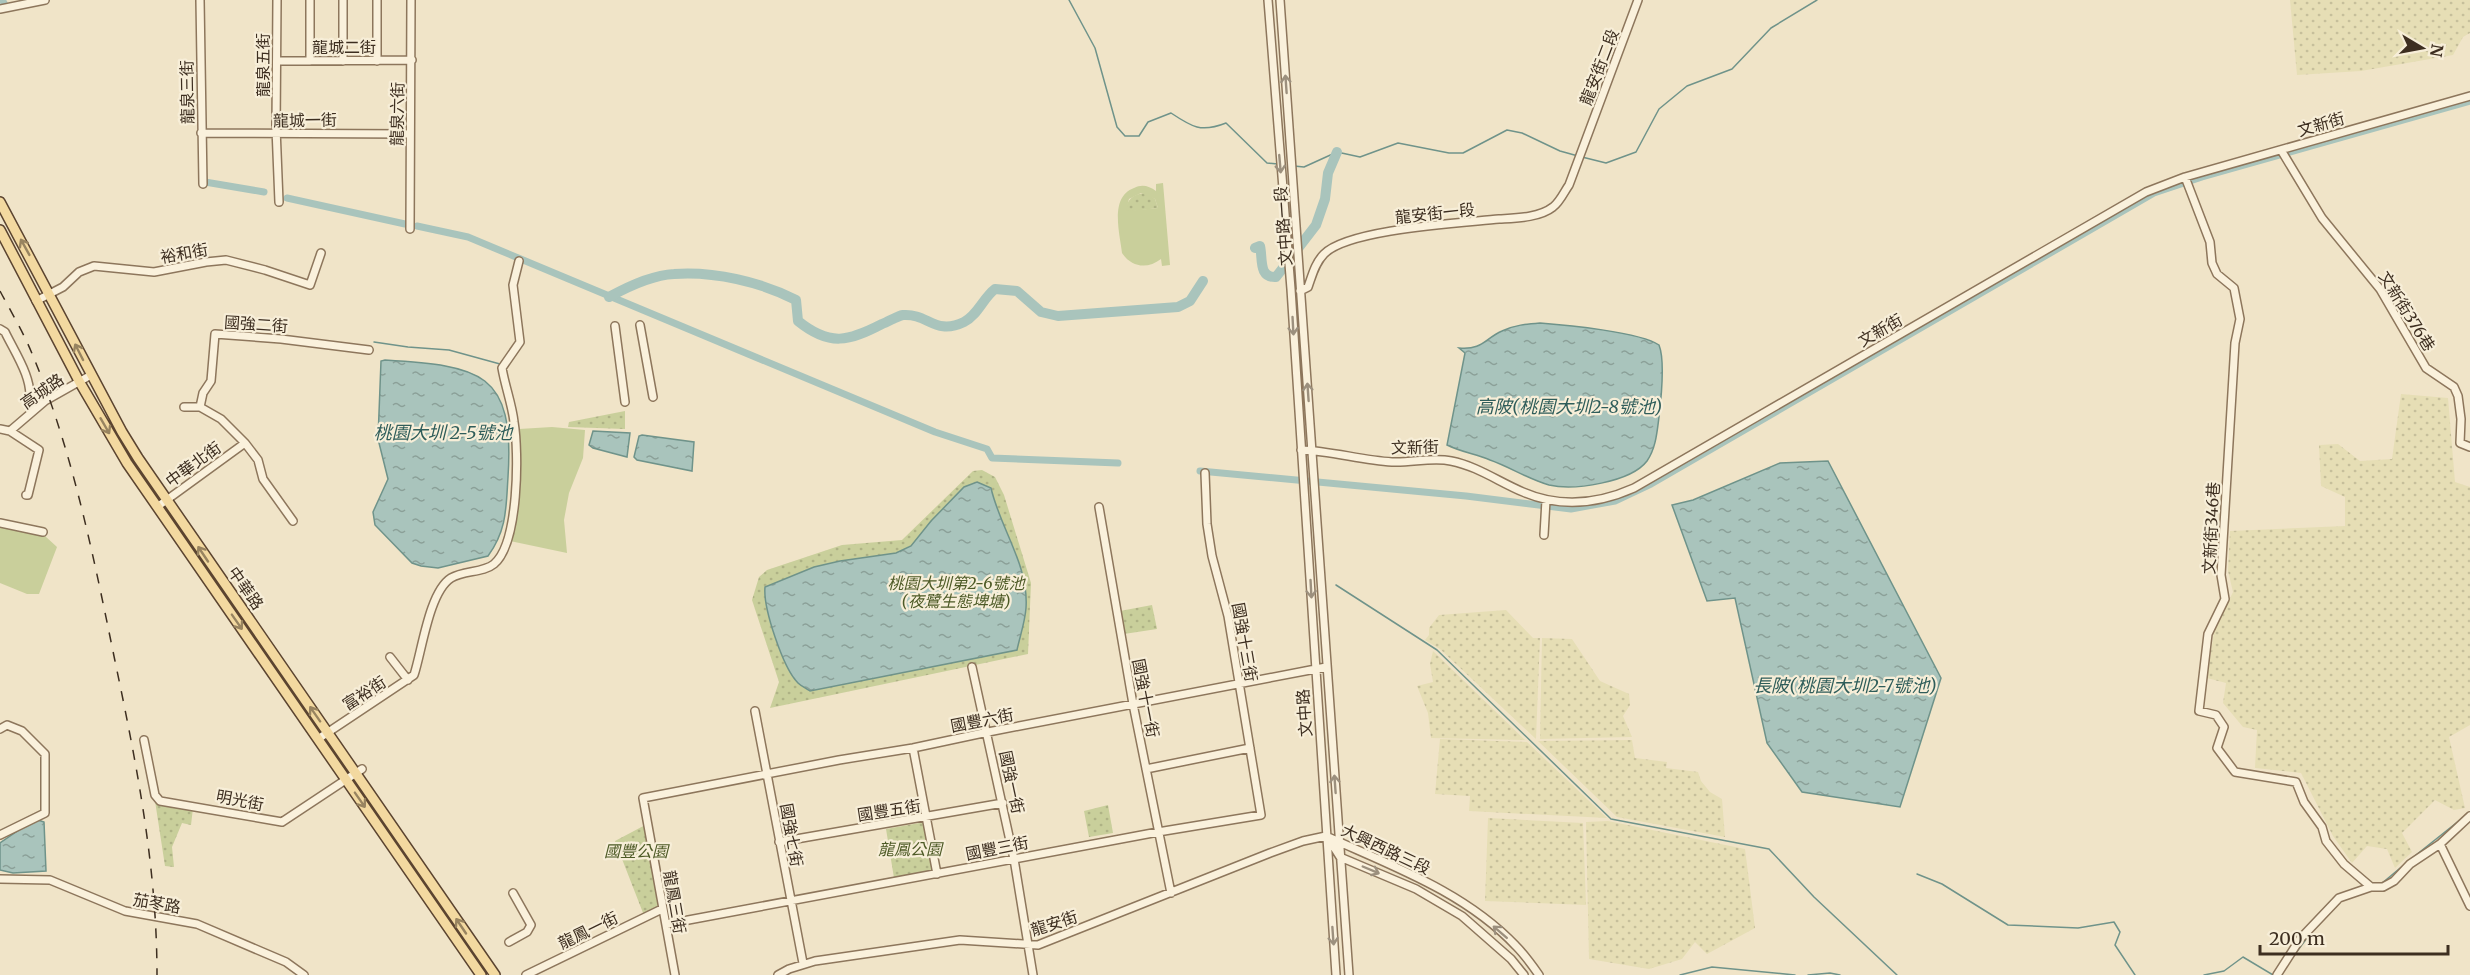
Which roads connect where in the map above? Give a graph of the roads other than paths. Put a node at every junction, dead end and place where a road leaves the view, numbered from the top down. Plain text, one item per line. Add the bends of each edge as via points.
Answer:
1 (43, 0) edge
2 (200, 0) edge
3 (277, 0) edge
4 (310, 0) edge
5 (343, 0) edge
6 (377, 0) edge
7 (411, 0) edge
8 (1269, 0) edge
9 (1280, 0) edge
10 (1638, 0) edge
11 (0, 9) edge
12 (412, 60) junction
13 (277, 61) junction
14 (310, 61) junction
15 (342, 61) junction
16 (377, 61) junction
17 (2470, 96) edge
18 (201, 133) junction
19 (277, 134) junction
20 (410, 134) junction
21 (2281, 150) junction
22 (1578, 160) joint
23 (2187, 181) junction
24 (203, 184) dead end
25 (0, 202) edge
26 (279, 202) dead end
27 (410, 229) dead end
28 (0, 230) edge
29 (321, 253) dead end
30 (519, 261) dead end
31 (1291, 287) junction
32 (1301, 291) junction
33 (49, 294) junction
34 (36, 301) junction
35 (640, 325) dead end
36 (615, 326) dead end
37 (0, 328) edge
38 (369, 350) dead end
39 (91, 375) junction
40 (79, 381) junction
41 (653, 397) dead end
42 (625, 402) dead end
43 (184, 406) dead end
44 (38, 407) junction
45 (200, 407) junction
46 (0, 429) edge
47 (10, 431) junction
48 (245, 442) junction
49 (2470, 447) edge
50 (1301, 450) junction
51 (1312, 450) junction
52 (1205, 473) dead end
53 (26, 495) dead end
54 (167, 499) junction
55 (1546, 504) junction
56 (157, 507) junction
57 (1099, 507) dead end
58 (293, 521) dead end
59 (0, 523) edge
60 (44, 532) dead end
61 (1544, 535) dead end
62 (1309, 561) junction
63 (1319, 561) junction
64 (390, 657) dead end
65 (972, 667) dead end
66 (1326, 667) junction
67 (1315, 669) junction
68 (408, 680) junction
69 (1239, 683) junction
70 (1133, 704) junction
71 (755, 711) dead end
72 (0, 729) edge
73 (328, 732) junction
74 (988, 732) junction
75 (318, 739) junction
76 (144, 741) dead end
77 (913, 748) junction
78 (1250, 748) junction
79 (359, 770) junction
80 (1146, 770) junction
81 (767, 774) junction
82 (346, 779) junction
83 (643, 798) joint
84 (1003, 803) junction
85 (1261, 815) joint
86 (2470, 816) edge
87 (926, 818) junction
88 (1158, 832) junction
89 (0, 834) edge
90 (1326, 836) junction
91 (779, 842) junction
92 (1339, 842) junction
93 (2440, 844) junction
94 (1340, 857) junction
95 (1014, 859) junction
96 (937, 874) junction
97 (0, 879) edge
98 (2375, 887) junction
99 (513, 893) dead end
100 (1171, 893) junction
101 (789, 900) junction
102 (2470, 906) edge
103 (662, 909) junction
104 (667, 924) junction
105 (509, 942) dead end
106 (1029, 946) junction
107 (803, 963) junction
108 (304, 975) edge
109 (481, 975) edge
110 (494, 975) edge
111 (526, 975) edge
112 (675, 975) edge
113 (778, 975) edge
114 (1033, 975) edge
115 (1336, 975) edge
116 (1349, 975) edge
117 (1524, 975) edge
118 (1539, 975) edge
119 (2277, 975) edge

1 - 11 street
2 - 18 street, 龍泉三街
3 - 13 street, 龍泉五街
4 - 14 street
5 - 15 street
6 - 16 street
7 - 12 street, 龍泉六街
8 -> 31 street, 文中路一段
32 -> 9 street, 文中路一段
10 - 22 street, 龍安街二段
12 - 16 street, 龍城二街
12 - 20 street, 龍泉六街
13 - 14 street, 龍城二街
13 - 19 street, 龍泉五街
14 - 15 street, 龍城二街
15 - 16 street, 龍城二街
17 - 21 street, 文新街
18 - 19 street, 龍城一街
18 - 24 street, 龍泉三街
19 - 20 street, 龍城一街
19 - 26 street, 龍泉五街
20 - 27 street, 龍泉六街
21 - 23 street, 文新街
21 - 49 street, 文新街376巷 via 2322,218 2380,289 2426,368 2454,387 2461,419 2460,443
22 - 32 street, 龍安街一段 via 1569,185 1552,208 1522,217 1404,229 1348,242 1323,255 1308,288
23 - 55 street, 文新街 via 2146,192 1634,488 1597,501
23 - 98 street, 文新街346巷 via 2210,242 2212,263 2217,274 2234,288 2240,319 2235,343 2220,575 2225,599 2208,634 2198,708 2202,714 2216,715 2224,727 2217,748 2235,772 2296,782 2326,841 2344,864
33 -> 25 main road, 中華路
28 - 34 main road, 中華路
29 - 33 street, 裕和街 via 310,285 226,261 154,272 94,266
30 - 68 street, 富裕街 via 513,285 520,342 502,368 518,451 509,534 493,565 461,573 443,585 414,675
31 - 32 street
31 -> 50 street, 文中路一段
51 -> 32 street, 文中路一段
33 - 34 street, 裕和街
39 -> 33 main road, 中華路
34 - 40 main road, 中華路
35 - 41 street
36 - 42 street
37 - 44 street via 22,368 31,394 29,401
38 - 45 street, 國強二街 via 215,334 211,381 202,393
39 - 40 street, 高城路
39 - 54 main road, 中華路 via 125,438
40 - 44 street, 高城路
40 -> 56 main road, 中華路
43 - 45 street
44 - 47 street, 高城路
45 - 48 street via 221,419
46 - 47 street
47 - 53 street via 39,450
48 - 54 street, 中華北街
48 - 58 street via 258,460 263,480
50 - 51 street, 文新街
50 - 62 street, 文中路
51 - 55 street, 文新街 via 1389,462 1452,461
51 - 63 street, 文中路
52 - 69 street, 國強十三街 via 1212,556 1228,616
54 - 56 street, 中華北街
73 -> 54 main road, 中華路
55 - 61 street
56 -> 75 main road, 中華路
57 - 70 street, 國強十一街
59 - 60 street
62 - 63 street
62 -> 67 street, 文中路
63 - 66 street, 文中路
64 - 68 street
65 - 74 street, 國強一街
66 - 67 street, 國豐六街
92 -> 66 street, 文中路
67 - 69 street, 國豐六街
67 - 90 street, 文中路
68 - 73 street, 富裕街
69 - 70 street, 國豐六街
69 - 78 street, 國強十三街
70 - 74 street, 國豐六街
70 - 80 street, 國強十一街
71 - 81 street, 國強七街
72 - 89 street via 7,725 22,731 45,754 45,813
73 - 75 street, 富裕街
73 - 79 main road, 中華路
74 - 77 street, 國豐六街
74 - 84 street, 國強一街
75 - 82 main road, 中華路
76 - 82 street, 明光街 via 155,795 160,801 282,822
77 - 81 street, 國豐六街
77 - 87 street
78 - 80 street
78 - 85 street, 國強十三街
79 - 82 street, 明光街
110 -> 79 main road, 中華路
80 - 88 street, 國強十一街
81 - 83 street, 國豐六街
81 - 91 street, 國強七街
82 -> 109 main road, 中華路
83 - 103 street, 龍鳳三街
84 - 87 street, 國豐五街
84 - 95 street, 國強一街
85 - 88 street, 國豐三街
86 - 93 street
87 - 91 street, 國豐五街
87 - 96 street
88 - 95 street, 國豐三街
88 - 100 street, 國強十一街
90 - 92 street, 大興西路三段
90 - 94 street, 大興西路三段
90 - 100 street, 龍安街 via 1281,849
90 -> 115 street, 文中路
91 - 101 street, 國強七街
92 - 94 street, 文中路
118 -> 92 street, 大興西路三段 via 1517,946 1479,914 1429,883
93 - 98 street via 2410,864 2394,881
93 - 102 street
94 - 116 street, 文中路
94 -> 117 street, 大興西路三段 via 1416,889 1462,916
95 - 96 street, 國豐三街
95 - 106 street, 國強一街
96 - 101 street, 國豐三街
97 - 108 street, 茄苳路 via 50,880 124,911 197,924 286,962
98 - 119 street via 2338,900 2300,939
99 - 105 street via 531,925 527,932
100 - 106 street, 龍安街
101 - 104 street, 國豐三街
101 - 107 street, 國強七街
103 - 104 street, 龍鳳三街
103 - 111 street, 龍鳳一街
104 - 112 street, 龍鳳三街
106 - 107 street, 龍安街 via 960,940
106 - 114 street, 國強一街
107 - 113 street, 龍安街

